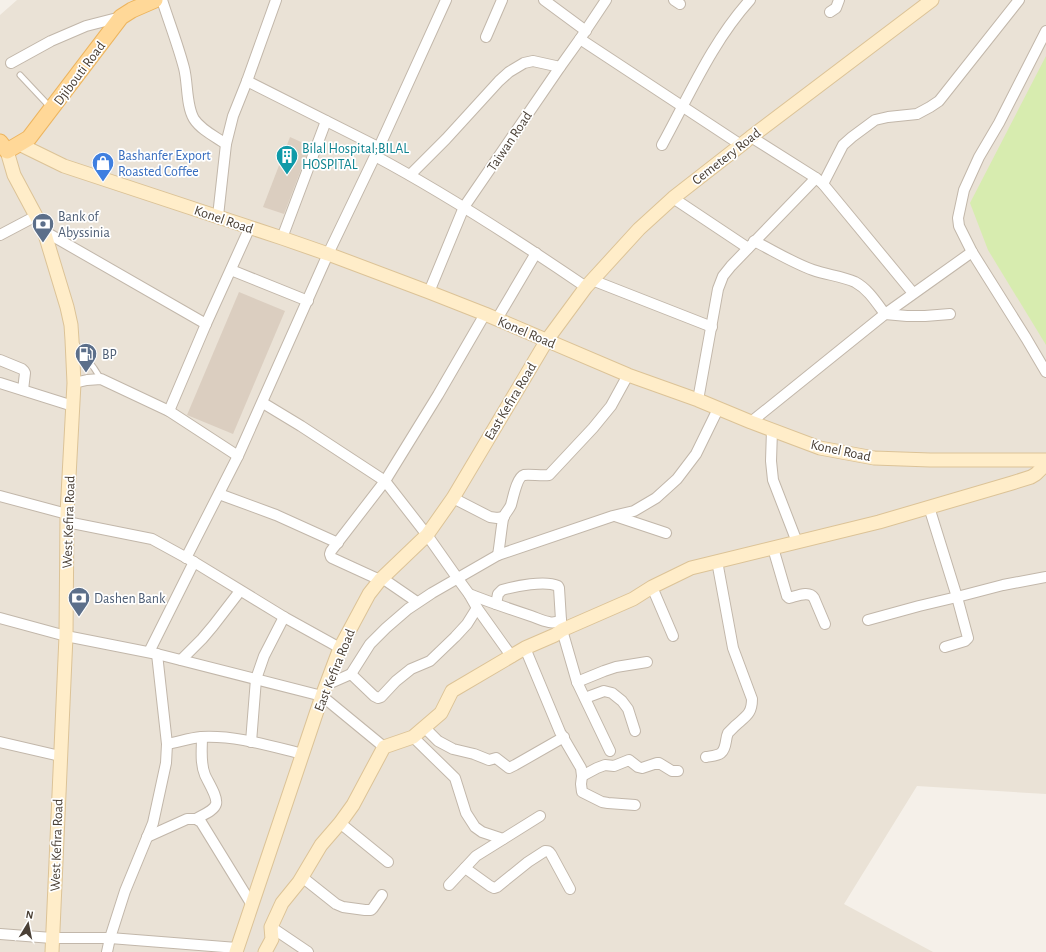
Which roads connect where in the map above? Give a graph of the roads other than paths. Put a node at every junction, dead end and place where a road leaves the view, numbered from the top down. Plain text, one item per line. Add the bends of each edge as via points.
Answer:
1 (155, 0) edge
2 (162, 0) edge
3 (276, 0) edge
4 (446, 0) edge
5 (502, 0) edge
6 (544, 0) edge
7 (606, 0) edge
8 (750, 0) edge
9 (839, 0) edge
10 (1019, 0) edge
11 (927, 1) edge
12 (830, 12) dead end
13 (121, 17) junction
14 (1046, 31) edge
15 (583, 35) junction
16 (486, 37) dead end
17 (11, 63) dead end
18 (560, 67) junction
19 (20, 75) dead end
20 (247, 81) junction
21 (683, 107) junction
22 (51, 109) junction
23 (326, 121) junction
24 (751, 136) junction
25 (226, 144) junction
26 (662, 145) dead end
27 (9, 146) edge
28 (741, 146) junction
29 (376, 152) junction
30 (410, 175) junction
31 (820, 181) junction
32 (672, 198) junction
33 (464, 207) junction
34 (36, 216) junction
35 (218, 216) junction
36 (250, 227) junction
37 (44, 231) junction
38 (0, 235) edge
39 (282, 238) junction
40 (751, 245) junction
41 (972, 252) junction
42 (536, 253) junction
43 (328, 254) junction
44 (231, 270) junction
45 (589, 283) junction
46 (429, 292) junction
47 (913, 293) junction
48 (308, 301) junction
49 (485, 314) junction
50 (885, 314) junction
51 (950, 314) dead end
52 (497, 319) junction
53 (206, 324) junction
54 (712, 327) junction
55 (72, 340) junction
56 (547, 340) junction
57 (0, 360) edge
58 (1046, 372) edge
59 (628, 375) junction
60 (101, 379) junction
61 (0, 383) edge
62 (74, 383) junction
63 (23, 390) junction
64 (698, 400) junction
65 (263, 403) junction
66 (72, 406) junction
67 (718, 409) junction
68 (168, 411) junction
69 (751, 422) junction
70 (772, 430) junction
71 (238, 456) junction
72 (1046, 460) edge
73 (1046, 464) edge
74 (385, 481) junction
75 (219, 494) junction
76 (0, 496) edge
77 (453, 498) junction
78 (929, 507) junction
79 (613, 516) junction
80 (504, 517) junction
81 (67, 518) junction
82 (666, 533) dead end
83 (427, 535) junction
84 (797, 542) junction
85 (338, 543) junction
86 (773, 548) junction
87 (498, 556) junction
88 (190, 560) junction
89 (717, 561) junction
90 (1046, 577) edge
91 (458, 578) junction
92 (381, 579) junction
93 (652, 587) junction
94 (240, 590) junction
95 (469, 594) junction
96 (957, 597) junction
97 (418, 602) junction
98 (496, 604) junction
99 (477, 608) junction
100 (0, 618) edge
101 (284, 618) junction
102 (868, 620) dead end
103 (825, 624) dead end
104 (561, 625) junction
105 (66, 636) junction
106 (673, 636) dead end
107 (945, 646) dead end
108 (340, 648) junction
109 (525, 648) junction
110 (153, 653) junction
111 (512, 657) junction
112 (181, 660) junction
113 (647, 662) dead end
114 (351, 674) junction
115 (256, 679) junction
116 (577, 682) junction
117 (324, 690) junction
118 (585, 698) junction
119 (424, 727) junction
120 (635, 731) dead end
121 (202, 737) junction
122 (413, 737) junction
123 (564, 737) junction
124 (0, 742) edge
125 (251, 742) junction
126 (167, 744) junction
127 (384, 747) junction
128 (610, 751) dead end
129 (303, 754) junction
130 (60, 756) junction
131 (706, 757) dead end
132 (678, 771) dead end
133 (582, 776) junction
134 (635, 805) dead end
135 (540, 816) dead end
136 (196, 819) junction
137 (340, 823) junction
138 (147, 837) junction
139 (503, 839) junction
140 (388, 862) dead end
141 (465, 868) junction
142 (302, 877) junction
143 (449, 885) dead end
144 (570, 889) dead end
145 (382, 895) dead end
146 (252, 905) junction
147 (271, 927) junction
148 (0, 934) edge
149 (52, 938) junction
150 (110, 938) junction
151 (236, 950) edge
152 (52, 952) edge
153 (108, 952) edge
154 (265, 952) edge
155 (308, 952) edge

1 - 13 main road, Djibouti Road
2 - 25 street via 184,69 192,115 200,126
3 - 20 street
4 - 29 street
5 - 16 street
6 - 15 street
7 - 15 street, Taiwan Road
8 - 21 street via 722,37
9 - 12 street via 836,8
10 - 31 street via 939,100 917,114 874,120 843,145
11 - 24 main road, Cemetery Road
13 - 17 street via 86,26 51,41
13 - 22 main road, Djibouti Road
14 - 41 street via 964,190 958,218 959,226
15 - 18 street, Taiwan Road
15 - 21 street
18 - 30 street via 532,61 509,72
18 - 33 street, Taiwan Road
19 - 22 lane
20 - 23 street
20 - 25 street via 233,116
21 - 26 street
21 - 28 street
22 - 27 main road, Djibouti Road via 29,138
23 - 29 street
23 - 39 street
24 - 28 main road, Cemetery Road
24 - 31 street
25 - 35 street
27 - 34 main road, West Kefira Road via 14,176
27 - 35 main road, Konel Road
28 - 32 main road, Cemetery Road
29 - 30 street
29 - 43 street
30 - 33 street
31 - 40 street
31 - 47 street
32 - 40 street
32 - 45 main road, Cemetery Road via 639,228
33 - 42 street
33 - 46 street, Taiwan Road
34 - 37 main road, West Kefira Road
34 - 38 street
35 - 36 main road, Konel Road
36 - 39 main road, Konel Road
36 - 44 street
37 - 53 street
37 - 55 main road, West Kefira Road via 71,325
39 - 43 main road, Konel Road
40 - 50 street via 814,270 856,283
40 - 54 street via 723,276 718,289
41 - 47 street
41 - 58 street
42 - 45 street
42 - 52 street
43 - 46 main road, Konel Road
43 - 48 street
44 - 48 street
44 - 53 street
45 - 54 street
45 - 56 main road, Cemetery Road
46 - 49 main road, Konel Road
47 - 50 street
48 - 65 street
49 - 52 main road, Konel Road
49 - 74 street
50 - 51 street
50 - 69 street
52 - 56 main road, Konel Road
53 - 68 street
54 - 64 street
55 - 60 lane
55 - 62 main road, West Kefira Road
56 - 59 main road, Konel Road
56 - 77 main road, East Kefira Road
57 - 63 street via 24,371
59 - 64 main road, Konel Road
59 - 80 street via 611,406 549,475 521,477
60 - 62 street
60 - 68 street
61 - 63 street
62 - 66 main road, West Kefira Road
63 - 66 street
64 - 67 main road, Konel Road
65 - 71 street
65 - 74 street
66 - 81 main road, West Kefira Road
67 - 69 main road, Konel Road
67 - 79 street via 696,454 677,479 656,498 634,511
68 - 71 street
69 - 70 main road, Konel Road
70 - 72 main road, Konel Road via 820,448 874,458
70 - 84 street via 770,461 773,480
71 - 75 street
73 - 78 main road via 1031,477
74 - 83 street
74 - 85 street
75 - 85 street via 276,515
75 - 88 street
76 - 81 street
77 - 80 street via 490,517
77 - 83 main road, East Kefira Road
78 - 84 main road
78 - 96 street
79 - 82 street
79 - 87 street
80 - 87 street
81 - 88 street via 152,539
81 - 105 main road, West Kefira Road
83 - 91 street
83 - 92 main road, East Kefira Road
84 - 86 main road
85 - 92 street via 330,554 331,557
86 - 89 main road
86 - 103 street via 787,596 789,598 812,594
87 - 91 street
88 - 94 street
88 - 110 street
89 - 93 main road via 691,568
89 - 131 street via 733,648 752,699 752,706 728,733 721,753
90 - 96 street
91 - 95 street
91 - 97 street
92 - 97 street
92 - 108 main road, East Kefira Road
93 - 104 main road via 633,599
93 - 106 street
94 - 101 street
94 - 112 street via 213,626
95 - 98 street
95 - 99 street
96 - 102 street
96 - 107 street via 967,639
97 - 114 street via 370,644
98 - 104 street
98 - 104 street via 498,594 502,590 541,583 556,585 559,588
99 - 111 street
99 - 114 street via 467,624 430,661 411,669 381,697 374,696
100 - 105 street
101 - 108 street
101 - 115 street via 264,656
104 - 109 main road via 555,635
104 - 116 street
105 - 110 street
105 - 130 main road, West Kefira Road
108 - 117 main road, East Kefira Road
109 - 111 main road
109 - 123 street
110 - 112 street
110 - 126 street
111 - 119 main road via 452,691 441,713
112 - 115 street
113 - 116 street via 616,667
114 - 117 street
115 - 117 street
115 - 125 street
116 - 118 street
117 - 127 street
117 - 129 main road, East Kefira Road
118 - 120 street via 604,691 612,693 628,709
118 - 128 street
119 - 122 main road
119 - 123 street via 452,749 489,760 496,758 509,768
121 - 125 street
121 - 126 street
121 - 136 street via 204,773 216,805
122 - 127 main road
122 - 139 street via 455,778 466,813 476,827 482,832
123 - 133 street via 581,768
124 - 130 street
125 - 129 street
126 - 138 street via 161,787 153,823
127 - 137 main road via 353,805
129 - 146 main road, East Kefira Road
130 - 149 main road, West Kefira Road
132 - 133 street via 672,771 659,763 642,768 629,760 614,766 605,765
133 - 134 street via 582,792 602,802
135 - 139 street
136 - 138 street via 187,819
136 - 146 street via 201,822
137 - 140 street
137 - 142 main road via 322,845
138 - 150 street via 125,891
139 - 141 street via 476,856
141 - 143 street
141 - 144 street via 494,888 544,851 549,851
142 - 145 street via 343,907 370,910
142 - 147 main road via 282,903
146 - 151 main road, East Kefira Road
147 - 154 main road via 272,939
147 - 155 street
148 - 149 street
149 - 150 street
149 - 152 main road, West Kefira Road
150 - 151 street
150 - 153 street

